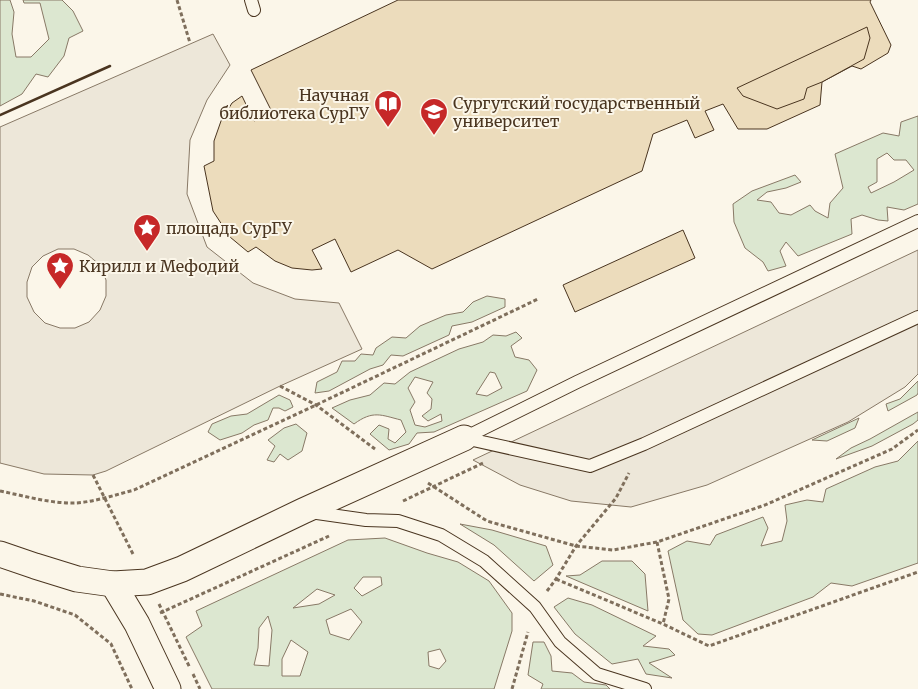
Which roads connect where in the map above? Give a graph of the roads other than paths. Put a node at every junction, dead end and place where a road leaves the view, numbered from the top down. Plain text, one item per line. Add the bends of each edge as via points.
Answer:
1 (918, 221) edge
2 (918, 318) edge
3 (464, 438) junction
4 (303, 511) junction
5 (0, 554) edge
6 (113, 584) junction
7 (168, 689) edge
8 (644, 689) edge

1 - 3 lane
2 - 3 lane via 590,466
3 - 4 street
4 - 6 street via 182,569 147,582
4 - 8 lane via 398,521 441,535 484,561 535,607 560,642 597,674
5 - 6 street via 78,578
6 - 7 street via 137,624

